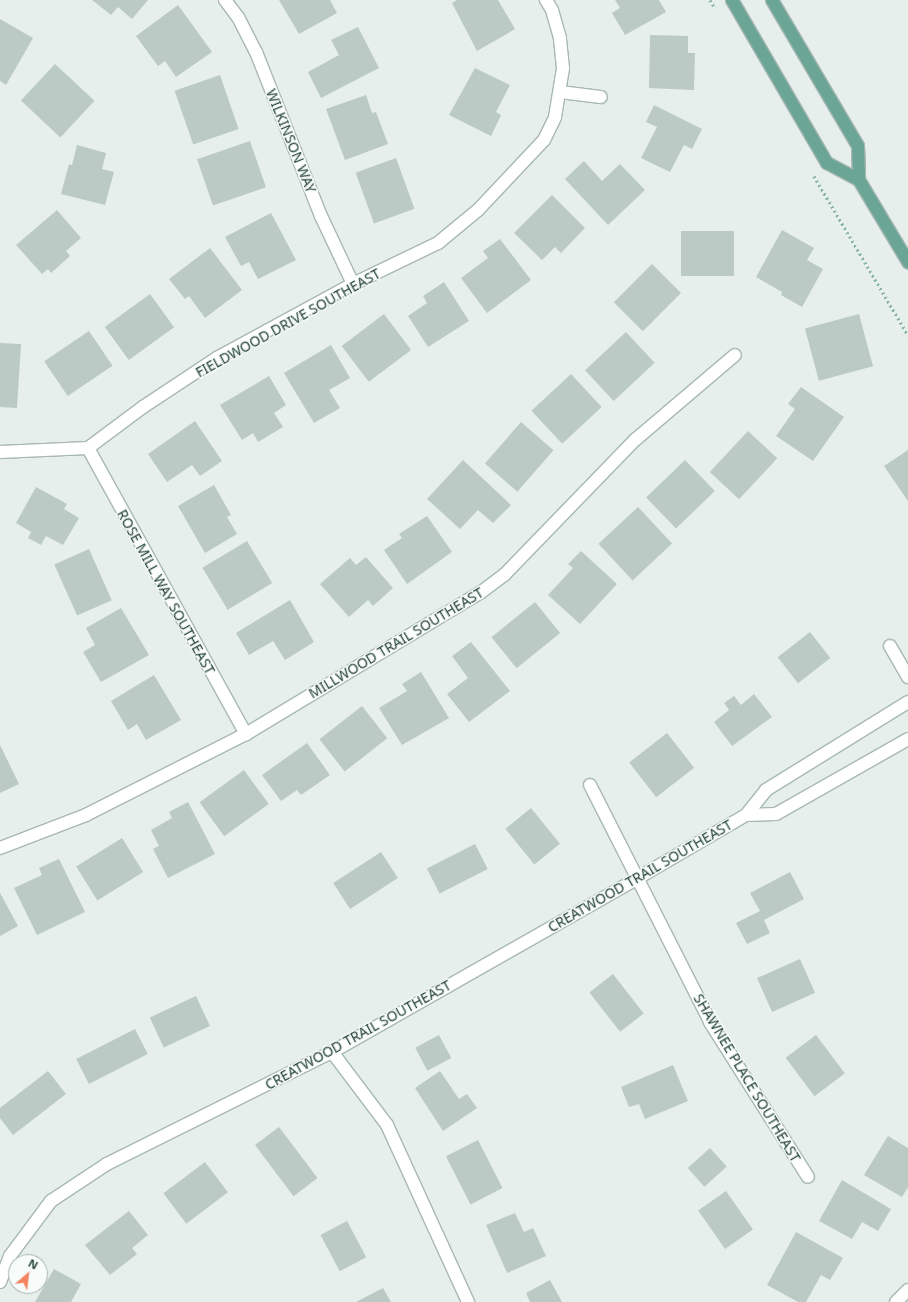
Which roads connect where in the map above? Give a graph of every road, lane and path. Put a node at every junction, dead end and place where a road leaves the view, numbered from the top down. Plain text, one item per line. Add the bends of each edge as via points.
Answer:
1 (225, 0) edge
2 (546, 0) edge
3 (732, 0) edge
4 (772, 0) edge
5 (560, 92) junction
6 (601, 97) dead end
7 (859, 180) junction
8 (908, 262) edge
9 (353, 284) junction
10 (735, 355) dead end
11 (88, 448) junction
12 (0, 452) edge
13 (890, 646) dead end
14 (908, 677) edge
15 (908, 702) edge
16 (246, 734) junction
17 (908, 739) edge
18 (590, 785) dead end
19 (746, 815) junction
20 (0, 848) edge
21 (636, 879) junction
22 (332, 1052) junction
23 (808, 1177) dead end
24 (0, 1282) edge
25 (908, 1290) edge
26 (468, 1302) edge
27 (896, 1302) edge

1 - 9 street, WILKINSON WAY via 238,17 256,52 322,216
2 - 5 street via 560,38 563,68
3 - 7 main road via 827,163
4 - 7 main road via 858,146
5 - 6 street
5 - 9 street, FIELDWOOD DRIVE SOUTHEAST via 555,117 544,140 478,210 438,243
7 - 8 main road
9 - 11 street, FIELDWOOD DRIVE SOUTHEAST via 217,358 119,423
10 - 16 street, MILLWOOD TRAIL SOUTHEAST via 635,440 505,574 480,593
11 - 12 street
11 - 16 street, ROSE MILL WAY SOUTHEAST
13 - 14 street
15 - 19 street, CREATWOOD TRAIL SOUTHEAST via 766,790
16 - 20 street, MILLWOOD TRAIL SOUTHEAST via 86,815
17 - 19 street, CREATWOOD TRAIL SOUTHEAST via 776,814
18 - 21 street, SHAWNEE PLACE SOUTHEAST
19 - 21 street, CREATWOOD TRAIL SOUTHEAST
21 - 22 street, CREATWOOD TRAIL SOUTHEAST
21 - 23 street, SHAWNEE PLACE SOUTHEAST via 710,1022
22 - 24 street, CREATWOOD TRAIL SOUTHEAST via 107,1164 51,1201 10,1256
22 - 26 street via 387,1125
25 - 27 street

